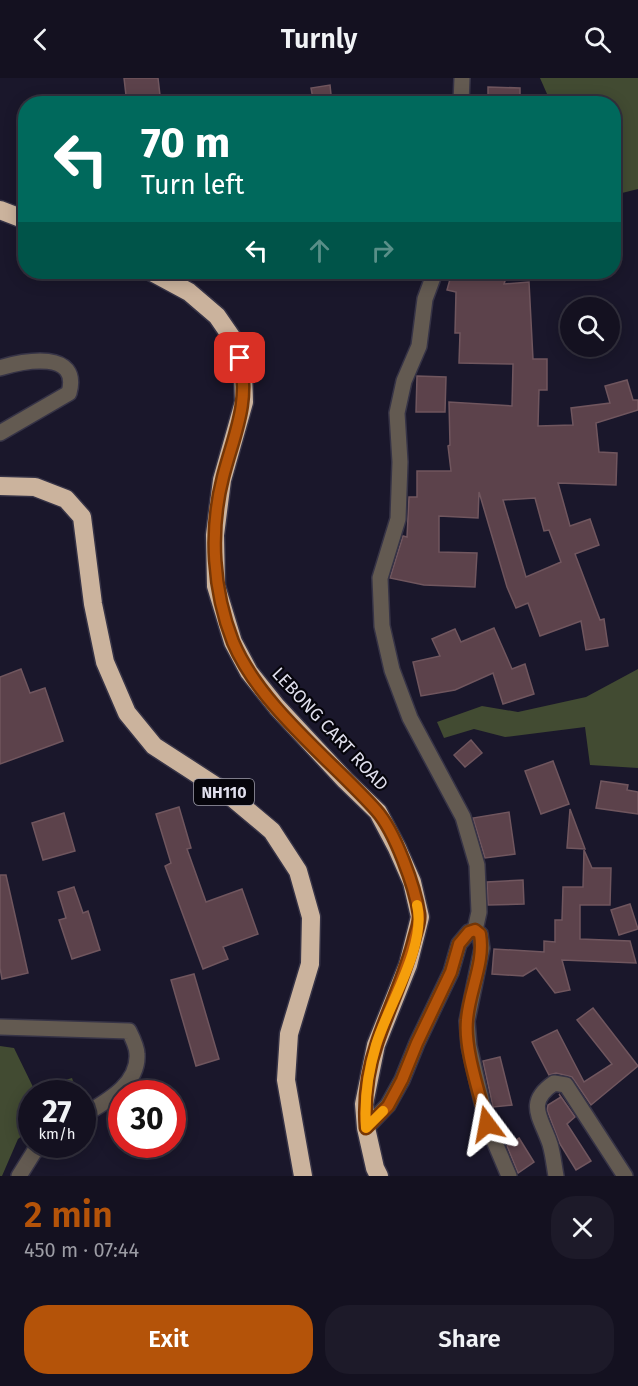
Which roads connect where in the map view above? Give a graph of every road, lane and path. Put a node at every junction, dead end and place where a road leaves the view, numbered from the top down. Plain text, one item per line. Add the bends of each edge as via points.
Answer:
1 (462, 78) edge
2 (461, 96) edge
3 (0, 210) edge
4 (18, 217) edge
5 (165, 279) edge
6 (432, 279) edge
7 (0, 368) edge
8 (0, 434) edge
9 (0, 486) edge
10 (475, 930) junction
11 (0, 1027) edge
12 (96, 1108) edge
13 (366, 1128) junction
14 (30, 1158) edge
15 (19, 1176) edge
16 (303, 1176) edge
17 (379, 1176) edge
18 (509, 1176) edge
19 (556, 1176) edge
20 (625, 1176) edge

1 - 2 street
3 - 4 highway
5 - 13 highway, LEBONG CART ROAD via 189,292 217,316 237,345 243,371 244,402 222,480 215,535 216,586 233,642 249,672 278,707 378,812 412,882 420,917 408,965 376,1045 364,1104
6 - 10 street via 425,299 419,346 404,381 397,413 398,519 380,578 382,626 392,670 410,718 463,817 477,866 479,912
7 - 8 street via 47,361 59,363 68,371 71,383 69,393
9 - 16 highway, NH110 via 35,487 66,499 82,517 105,662 127,713 154,746 228,794 272,831 297,871 311,917 310,964 289,1034 286,1080
10 - 13 street via 459,944 451,972 388,1106
10 - 18 street via 480,934 482,948 466,1021 469,1046 487,1124
11 - 12 street via 129,1031 138,1053 133,1078
13 - 17 highway, LEBONG CART ROAD
14 - 15 street
19 - 20 street via 537,1111 543,1090 554,1083 566,1085

